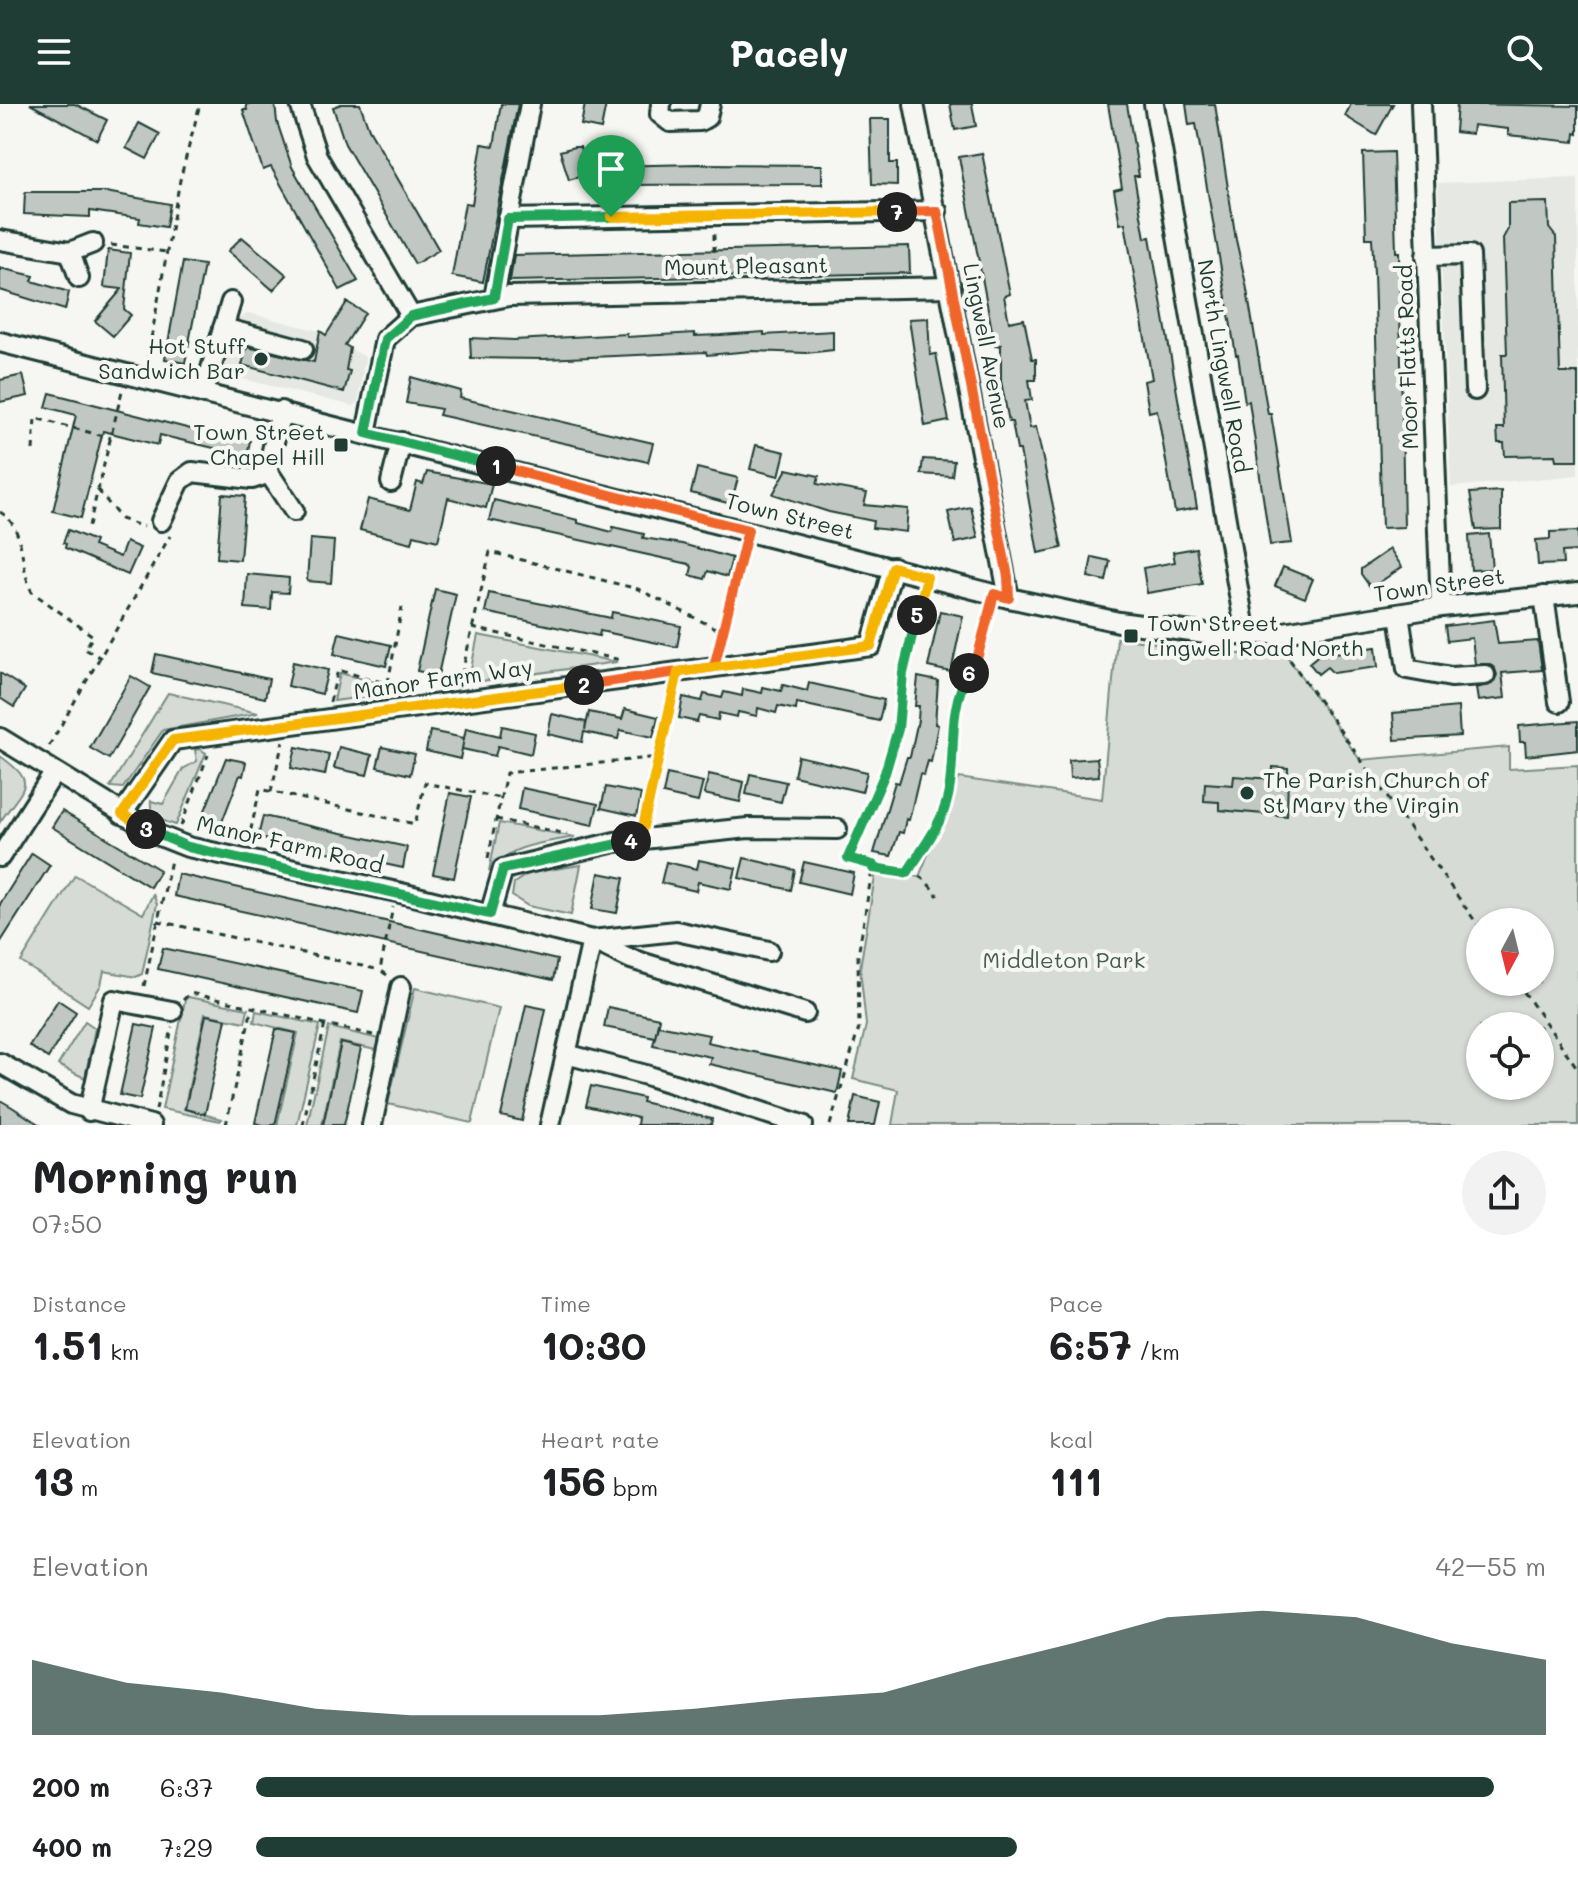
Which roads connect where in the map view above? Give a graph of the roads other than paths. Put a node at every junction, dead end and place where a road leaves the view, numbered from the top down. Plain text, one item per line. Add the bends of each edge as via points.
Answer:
1 (300, 104) edge
2 (530, 104) edge
3 (661, 104) edge
4 (710, 104) edge
5 (914, 104) edge
6 (1154, 104) edge
7 (1421, 104) edge
8 (937, 211) junction
9 (508, 219) junction
10 (0, 240) edge
11 (93, 243) road end
12 (70, 252) junction
13 (1426, 256) junction
14 (79, 278) dead end
15 (951, 287) junction
16 (494, 298) junction
17 (231, 302) dead end
18 (411, 316) junction
19 (223, 328) junction
20 (0, 342) edge
21 (303, 349) dead end
22 (1475, 390) dead end
23 (204, 392) junction
24 (281, 411) junction
25 (366, 433) junction
26 (401, 442) junction
27 (267, 470) junction
28 (391, 482) dead end
29 (294, 511) dead end
30 (156, 527) road end
31 (893, 567) junction
32 (1578, 593) edge
33 (1002, 596) junction
34 (1544, 596) junction
35 (1441, 607) junction
36 (1399, 614) junction
37 (1246, 635) junction
38 (1485, 675) dead end
39 (1559, 702) dead end
40 (0, 738) edge
41 (46, 768) junction
42 (122, 814) junction
43 (837, 829) dead end
44 (0, 857) edge
45 (490, 914) junction
46 (592, 940) junction
47 (769, 951) dead end
48 (401, 987) road end
49 (172, 1011) road end
50 (805, 1013) dead end
51 (566, 1054) junction
52 (0, 1063) edge
53 (89, 1111) junction
54 (153, 1117) edge
55 (372, 1125) edge
56 (550, 1125) edge
57 (803, 1125) edge

1 - 18 street via 317,156
2 - 9 street
3 - 4 street via 660,114 670,122 700,121 707,117
5 - 8 street, Lingwell Avenue
6 - 37 street, North Lingwell Road
7 - 13 street, Moor Flatts Road
8 - 9 street
8 - 15 street, Lingwell Avenue
9 - 16 street
10 - 12 street
11 - 12 street
12 - 14 street
13 - 22 street via 1470,255
13 - 35 street, Moor Flatts Road
15 - 16 street, Mount Pleasant
15 - 33 street, Lingwell Avenue
16 - 18 street, Mount Pleasant
17 - 19 street
18 - 25 street via 385,339
19 - 21 street
19 - 23 street
20 - 23 street, Town Street
23 - 24 street, Town Street
24 - 25 street, Town Street
24 - 27 street
25 - 26 street, Town Street
26 - 28 street
26 - 31 street, Town Street
27 - 29 street
27 - 30 street via 252,479 192,472 180,481
31 - 33 street, Town Street
31 - 42 street, Manor Farm Way via 871,646 173,740
32 - 34 street, Town Street
33 - 37 street, Town Street via 1194,635
34 - 35 street, Town Street
34 - 39 street
35 - 36 street, Town Street
36 - 37 street, Town Street
36 - 38 street via 1407,669 1451,677
40 - 41 street, Manor Farm Road
41 - 42 street, Manor Farm Road
41 - 44 street
42 - 45 street, Manor Farm Road via 176,842
43 - 45 street via 748,828 640,840 503,869
45 - 46 street, Manor Farm Road
46 - 47 street via 676,931
46 - 50 street via 631,959
46 - 51 street
48 - 55 street
49 - 53 street via 114,1000
51 - 56 street
51 - 57 street
52 - 53 street
53 - 54 street

